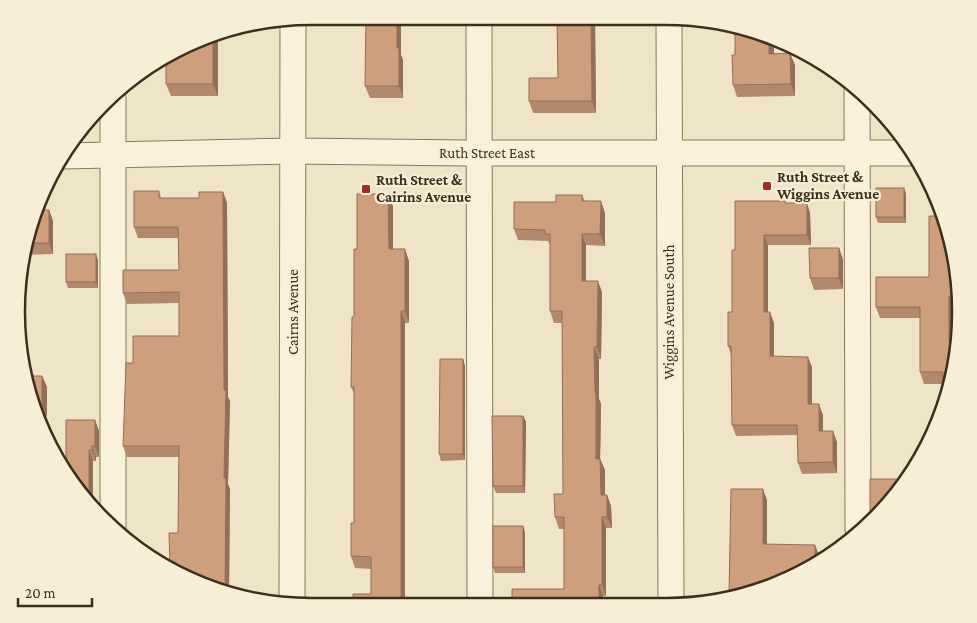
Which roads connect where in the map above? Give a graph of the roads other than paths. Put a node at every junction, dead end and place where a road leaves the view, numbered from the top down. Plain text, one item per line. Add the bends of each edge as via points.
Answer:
1 (479, 25) edge
2 (669, 25) edge
3 (293, 26) edge
4 (858, 100) edge
5 (113, 105) edge
6 (293, 151) junction
7 (481, 153) junction
8 (668, 153) junction
9 (857, 153) junction
10 (905, 153) edge
11 (113, 155) junction
12 (71, 156) edge
13 (112, 517) edge
14 (858, 523) edge
15 (292, 597) edge
16 (480, 598) edge
17 (671, 598) edge

1 - 7 street
2 - 8 street, Wiggins Avenue South
3 - 6 street, Cairns Avenue
4 - 9 street
5 - 11 street
6 - 7 street, Ruth Street East
6 - 11 street, Ruth Street East
6 - 15 street, Cairns Avenue
7 - 8 street, Ruth Street East
7 - 16 street
8 - 9 street, Ruth Street East
8 - 17 street, Wiggins Avenue South
9 - 10 street, Ruth Street East
9 - 14 street
11 - 12 street, Ruth Street East
11 - 13 street

